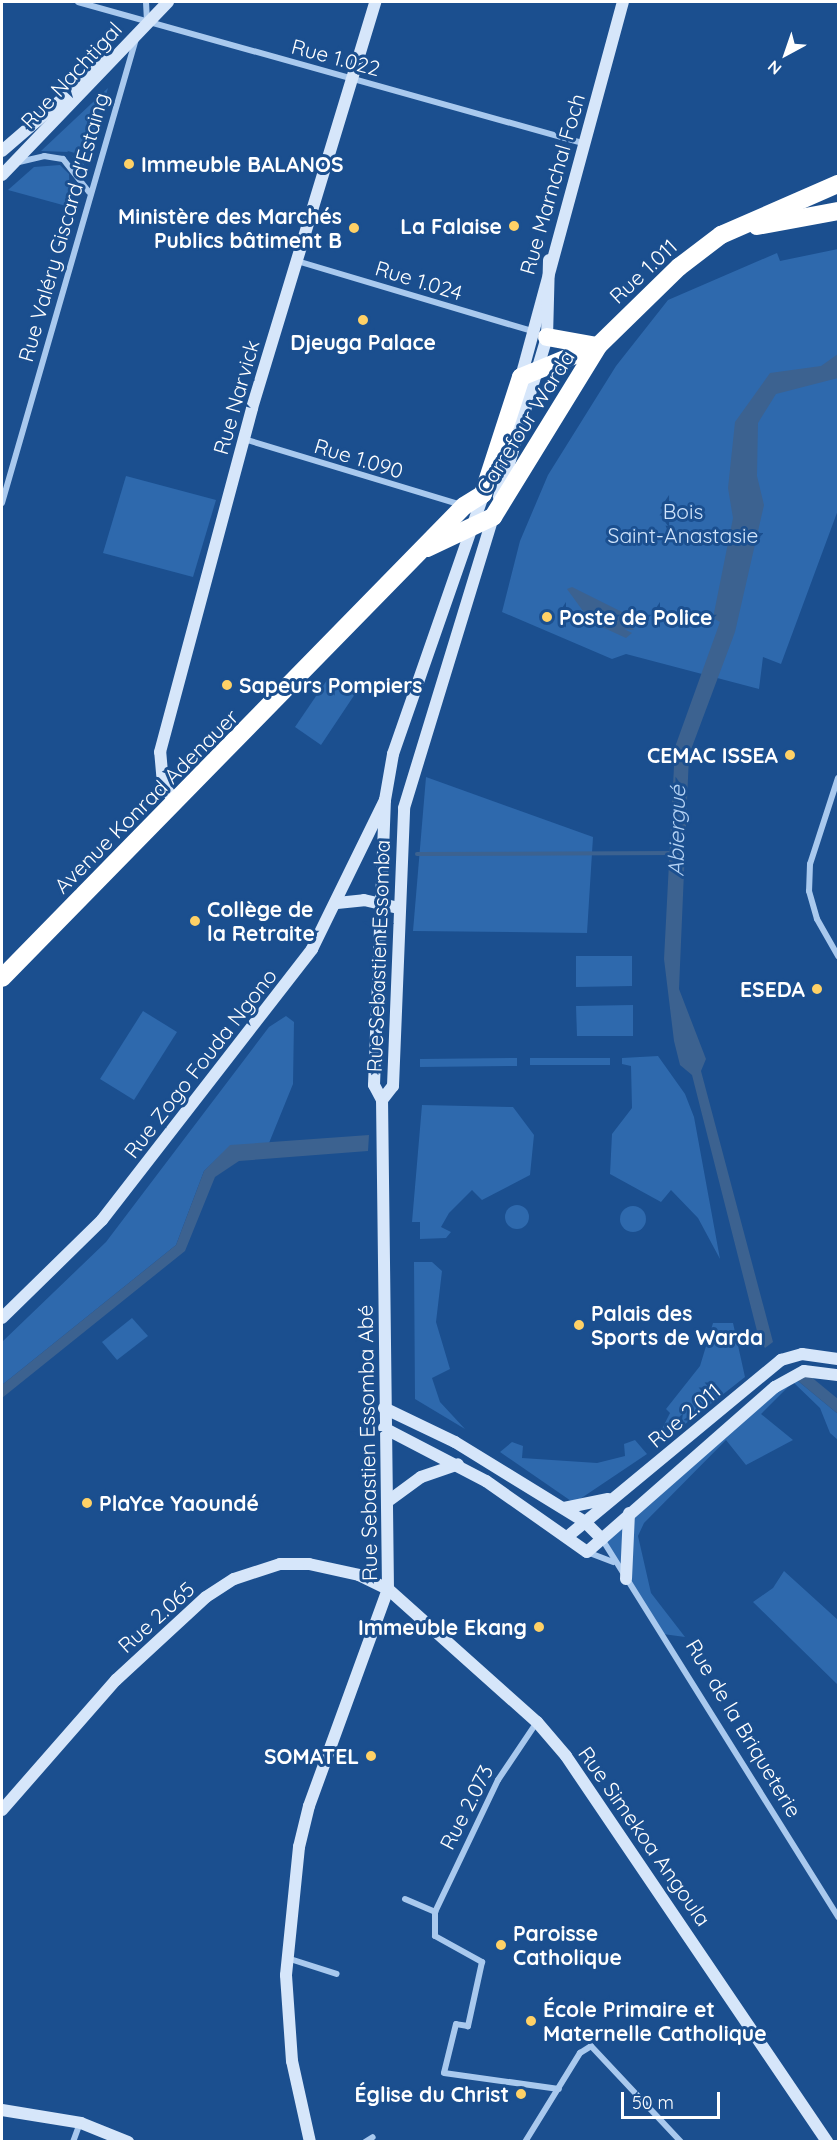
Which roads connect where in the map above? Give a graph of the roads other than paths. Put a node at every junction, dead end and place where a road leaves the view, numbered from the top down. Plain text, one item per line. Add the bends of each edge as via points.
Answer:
1 (78, 2) edge
2 (146, 2) edge
3 (168, 2) edge
4 (375, 2) edge
5 (623, 2) edge
6 (143, 26) junction
7 (112, 56) junction
8 (352, 79) junction
9 (586, 144) junction
10 (2, 151) edge
11 (12, 164) junction
12 (2, 175) edge
13 (836, 187) edge
14 (89, 192) junction
15 (838, 210) edge
16 (721, 235) junction
17 (297, 261) junction
18 (539, 334) junction
19 (598, 345) junction
20 (529, 374) junction
21 (244, 439) junction
22 (483, 494) junction
23 (2, 502) edge
24 (464, 506) junction
25 (493, 517) junction
26 (469, 530) junction
27 (420, 551) junction
28 (410, 775) junction
29 (838, 778) edge
30 (385, 800) junction
31 (176, 804) junction
32 (379, 902) junction
33 (337, 903) junction
34 (399, 908) junction
35 (838, 956) edge
36 (2, 978) edge
37 (382, 1100) junction
38 (2, 1318) edge
39 (838, 1359) edge
40 (838, 1376) edge
41 (384, 1408) junction
42 (384, 1428) junction
43 (458, 1464) junction
44 (617, 1496) junction
45 (387, 1502) junction
46 (563, 1508) junction
47 (629, 1513) junction
48 (585, 1522) junction
49 (567, 1537) junction
50 (602, 1539) junction
51 (587, 1552) junction
52 (613, 1562) junction
53 (626, 1579) junction
54 (388, 1589) junction
55 (537, 1722) junction
56 (2, 1810) edge
57 (405, 1899) dead end
58 (435, 1912) junction
59 (838, 1917) edge
60 (287, 1958) junction
61 (337, 1974) dead end
62 (559, 2089) junction
63 (2, 2110) edge
64 (81, 2123) junction
65 (373, 2137) dead end
66 (73, 2142) edge
67 (128, 2142) edge
68 (310, 2142) edge
69 (365, 2142) edge
70 (525, 2142) edge
71 (681, 2142) edge
72 (827, 2142) edge

1 - 6 street, Rue 1.022
2 - 6 street, Rue Valéry Giscard d'Estaing
3 - 6 main road, Rue Nachtigal
4 - 8 main road, Rue Narvick
5 - 9 main road, Rue Marnchal Foch
6 - 7 main road, Rue Nachtigal
6 - 8 street, Rue 1.022
6 - 14 street, Rue Valéry Giscard d'Estaing
7 - 10 main road
7 - 11 main road, Rue Nachtigal via 99,77
8 - 9 street, Rue 1.022
8 - 17 main road, Rue Narvick
9 - 18 main road, Rue Marnchal Foch via 549,260
11 - 12 main road, Rue Nachtigal
11 - 14 street via 44,156 63,159
13 - 16 highway, Rue 1.011
14 - 23 street, Rue Valéry Giscard d'Estaing
15 - 16 highway, Rue 1.011
16 - 19 highway, Rue 1.011 via 666,278
17 - 18 street, Rue 1.024
17 - 21 main road, Rue Narvick
18 - 19 highway
18 - 20 main road
18 - 20 main road
19 - 20 highway, Carrefour Warda
19 - 25 highway, Carrefour Warda
20 - 22 highway, Carrefour Warda
20 - 25 main road, Rue Zogo Fouda Ngono
21 - 24 street, Rue 1.090
21 - 31 main road, Rue Narvick via 160,752 163,784
22 - 24 highway, Avenue Konrad Adenauer
22 - 26 main road, Rue Zogo Fouda Ngono
24 - 27 highway, Avenue Konrad Adenauer
25 - 26 highway, Avenue Konrad Adenauer
25 - 28 main road, Rue Zogo Fouda Ngono
26 - 27 highway, Avenue Konrad Adenauer
26 - 30 main road, Rue Zogo Fouda Ngono via 393,754
27 - 31 highway, Avenue Konrad Adenauer
28 - 30 main road, Rue Zogo Fouda Ngono
28 - 34 main road, Rue Sebastien Essomba via 404,808
29 - 35 street via 810,864 809,891 817,919
30 - 32 main road, Rue Sebastien Essomba Abé
30 - 33 main road, Rue Zogo Fouda Ngono
31 - 36 highway, Avenue Konrad Adenauer
32 - 33 main road
32 - 34 main road
32 - 37 main road, Rue Sebastien Essomba Abé via 374,1085
33 - 38 main road, Rue Zogo Fouda Ngono via 312,949 102,1220
34 - 37 main road, Rue Sebastien Essomba via 393,1086
37 - 41 main road, Rue Sebastien Essomba Abé
39 - 44 main road, Rue 2.011 via 802,1354 781,1360
40 - 47 main road, Rue 2.011 via 804,1371 790,1377
41 - 42 main road, Rue Sebastien Essomba Abé
41 - 46 main road, Rue de la Briqueterie via 455,1442
42 - 43 main road
42 - 45 main road, Rue Sebastien Essomba Abé
43 - 45 main road via 421,1477
43 - 49 main road
44 - 46 main road
44 - 48 main road, Rue 2.011
45 - 54 main road, Rue Sebastien Essomba Abé
46 - 48 main road, Rue de la Briqueterie
47 - 50 main road, Rue 2.011
47 - 53 main road
48 - 49 main road, Rue 2.011
48 - 50 main road, Rue de la Briqueterie
49 - 51 main road
50 - 51 main road, Rue 2.011
50 - 52 street, Rue de la Briqueterie
51 - 52 street
52 - 53 street, Rue de la Briqueterie
53 - 59 street, Rue de la Briqueterie
54 - 55 main road, Rue Simekoa Angoula
54 - 56 main road, Rue 2.065 via 309,1564 280,1564 234,1579 206,1597 116,1680
54 - 60 main road, Rue Sebastien Essomba Abé via 309,1806
55 - 58 street, Rue 2.073 via 498,1780
55 - 72 main road, Rue Simekoa Angoula via 642,1860
57 - 58 street
58 - 62 street via 435,1936 482,1962 468,2026 456,2024 444,2073
60 - 61 street
60 - 68 main road, Rue Sebastien Essomba Abé via 292,2061
62 - 70 street
62 - 71 street via 580,2053 591,2046
63 - 64 main road
64 - 66 street
64 - 67 main road
65 - 69 street

